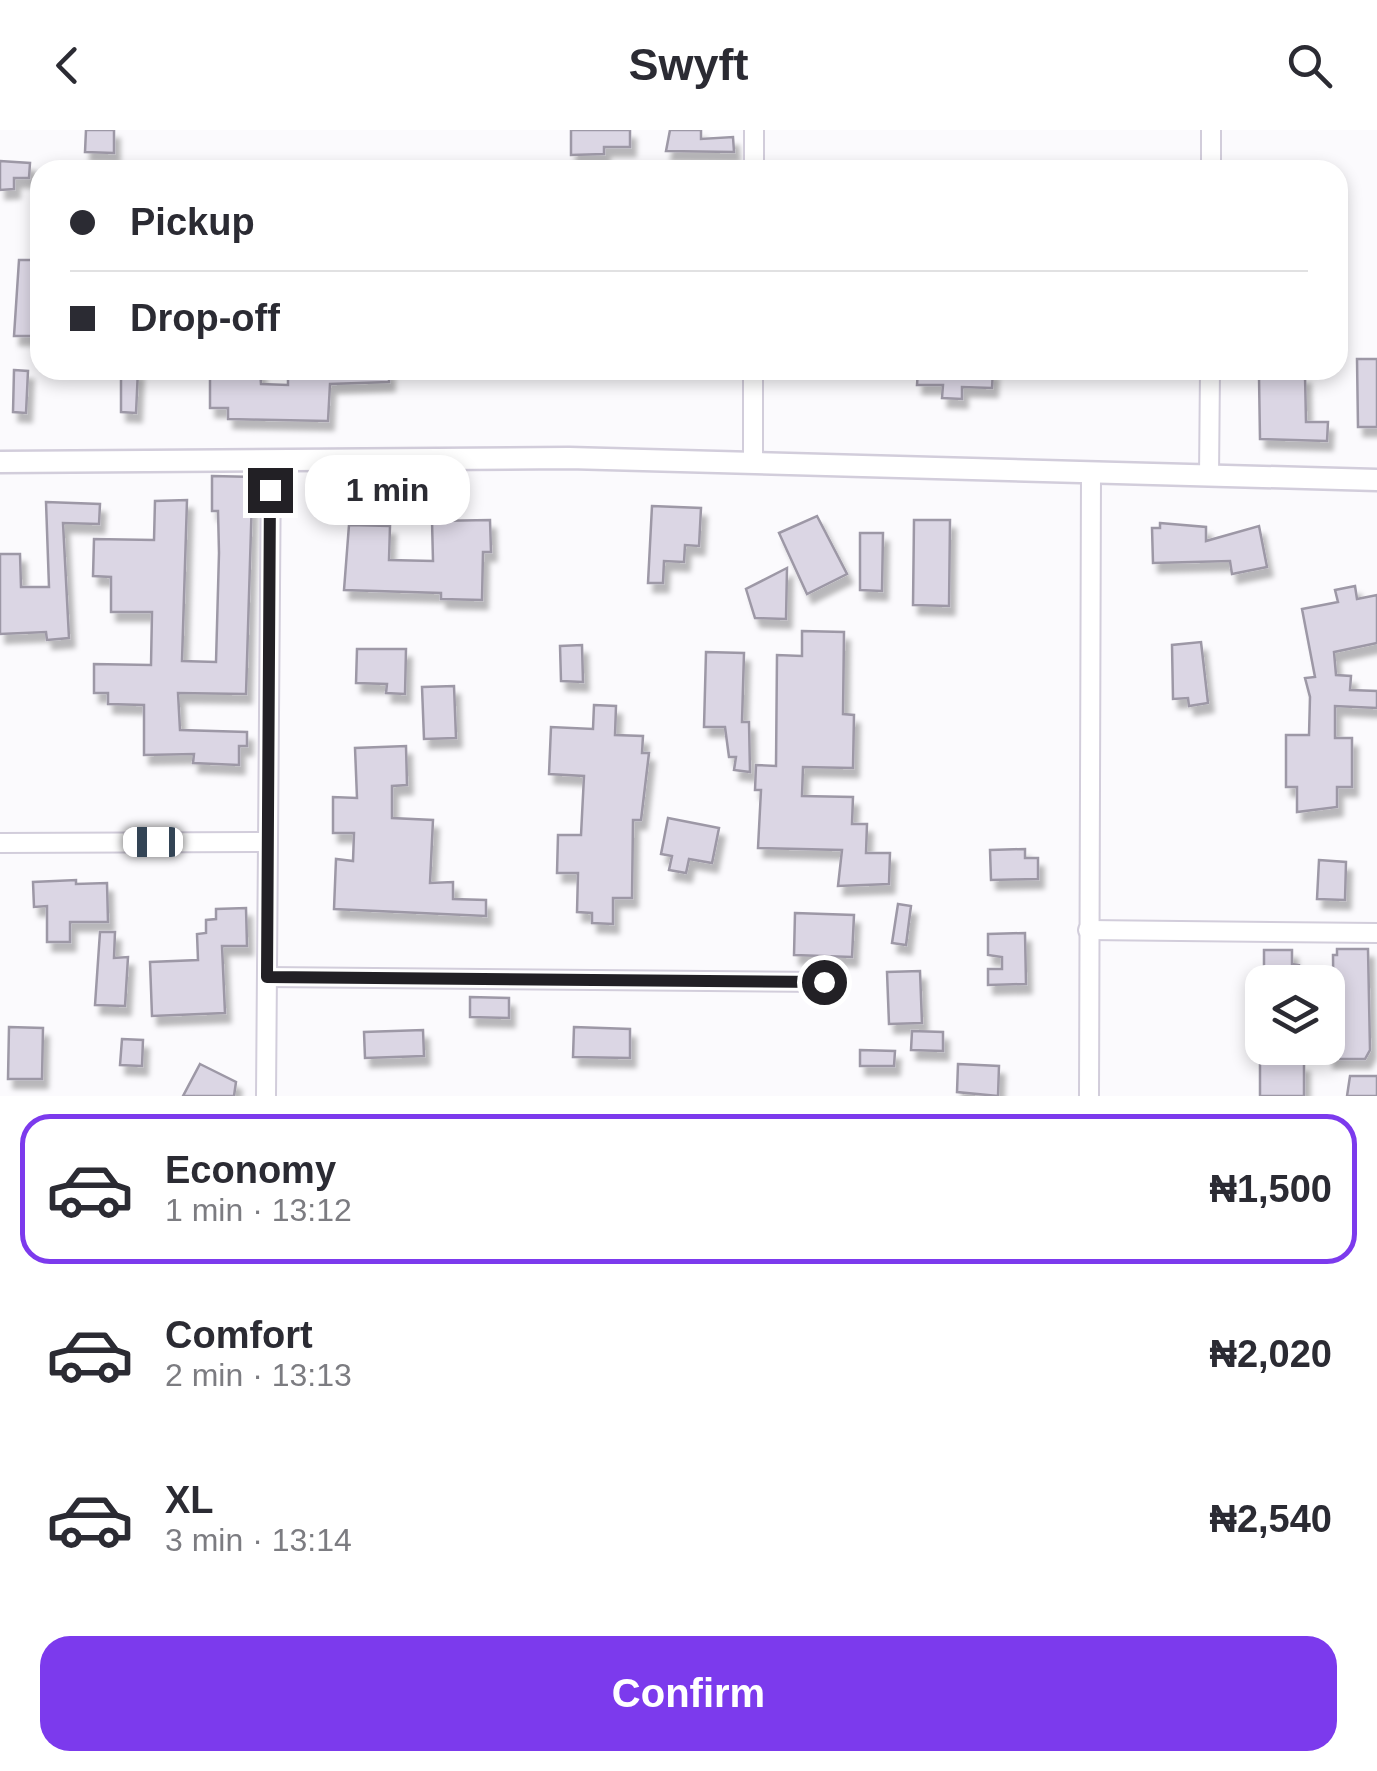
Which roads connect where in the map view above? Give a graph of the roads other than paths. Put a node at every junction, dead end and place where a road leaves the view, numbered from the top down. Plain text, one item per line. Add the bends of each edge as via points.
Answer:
1 (754, 130) edge
2 (1212, 130) edge
3 (754, 160) edge
4 (1211, 160) edge
5 (753, 380) edge
6 (1210, 380) edge
7 (270, 460) junction
8 (0, 462) edge
9 (753, 462) junction
10 (1091, 476) junction
11 (1209, 476) junction
12 (1377, 480) edge
13 (268, 842) junction
14 (0, 843) edge
15 (1088, 930) junction
16 (1377, 933) edge
17 (267, 977) junction
18 (824, 982) dead end
19 (266, 1096) edge
20 (1088, 1096) edge

1 - 3 street
2 - 4 street
5 - 9 street
6 - 11 street
7 - 8 street
7 - 9 street
7 - 13 street
9 - 10 street
10 - 11 street
10 - 15 street
11 - 12 street
13 - 14 street
13 - 17 street
15 - 16 street
15 - 20 street
17 - 18 street
17 - 19 street

